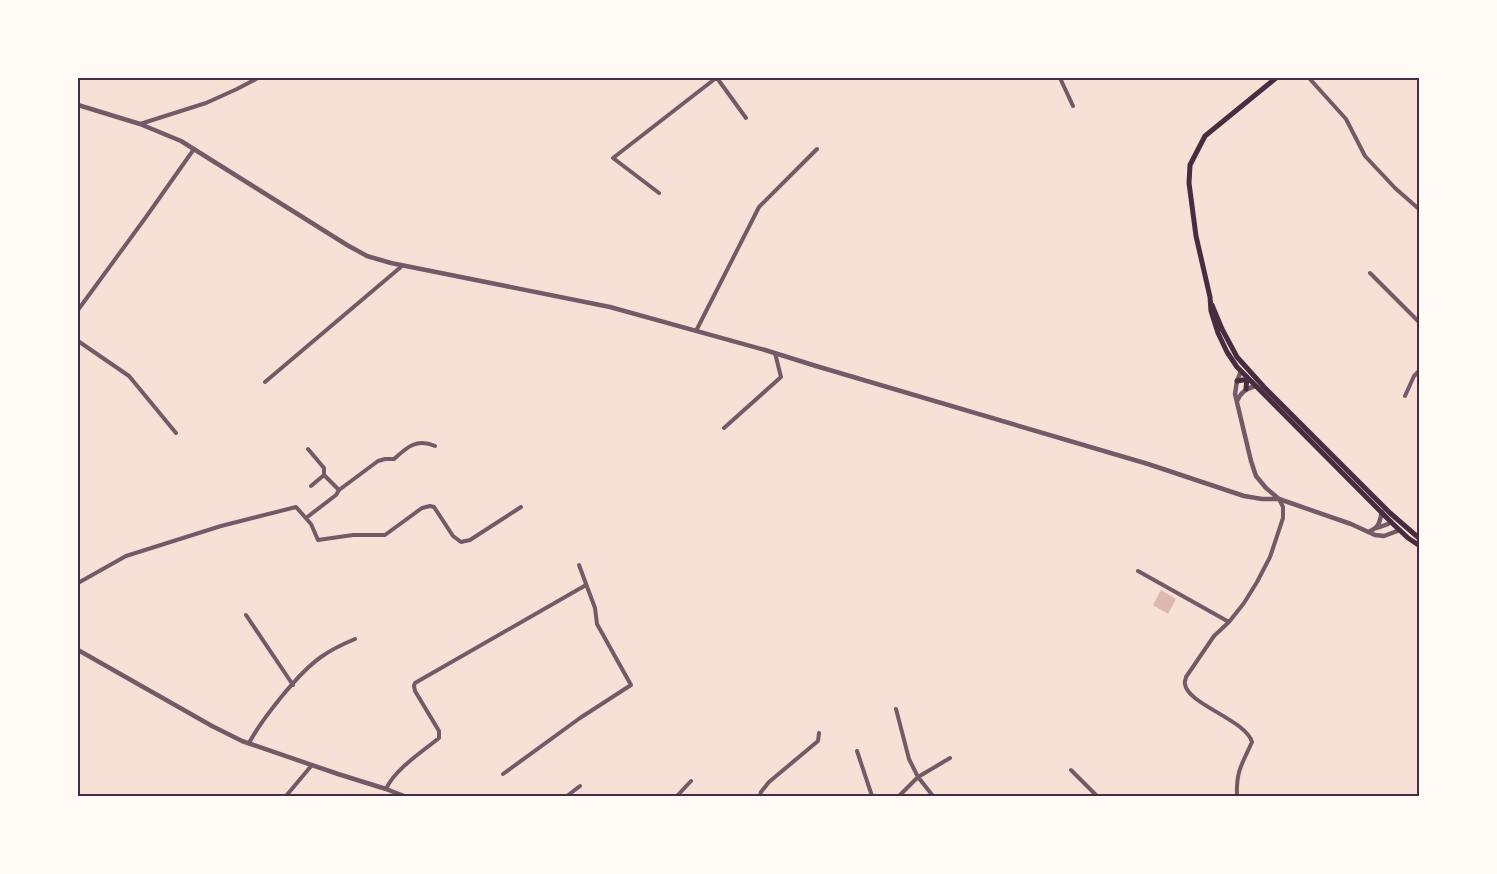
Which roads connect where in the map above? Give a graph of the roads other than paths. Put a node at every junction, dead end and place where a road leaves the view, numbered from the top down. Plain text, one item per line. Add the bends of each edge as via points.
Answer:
1 (258, 78) edge
2 (717, 78) edge
3 (1060, 78) edge
4 (1276, 78) edge
5 (1309, 78) edge
6 (78, 105) edge
7 (1073, 106) dead end
8 (746, 118) dead end
9 (140, 124) junction
10 (194, 149) junction
11 (817, 149) dead end
12 (659, 193) dead end
13 (1420, 210) edge
14 (402, 266) junction
15 (1370, 273) dead end
16 (1210, 297) junction
17 (78, 310) edge
18 (1420, 323) edge
19 (1222, 329) junction
20 (696, 331) junction
21 (78, 341) edge
22 (776, 353) junction
23 (1420, 370) edge
24 (1241, 372) junction
25 (1248, 379) junction
26 (1236, 381) junction
27 (265, 382) dead end
28 (1256, 386) junction
29 (1246, 389) junction
30 (1270, 393) junction
31 (1405, 396) dead end
32 (1236, 403) junction
33 (724, 428) dead end
34 (176, 433) dead end
35 (435, 446) dead end
36 (308, 449) dead end
37 (1350, 473) junction
38 (324, 475) junction
39 (311, 486) dead end
40 (339, 490) junction
41 (1280, 500) junction
42 (521, 507) dead end
43 (1382, 512) junction
44 (306, 518) junction
45 (1390, 524) junction
46 (1376, 529) junction
47 (1400, 530) junction
48 (1368, 532) junction
49 (1392, 533) junction
50 (1420, 539) edge
51 (1420, 546) edge
52 (579, 565) dead end
53 (1138, 571) dead end
54 (78, 583) edge
55 (586, 585) junction
56 (246, 615) dead end
57 (1229, 622) junction
58 (356, 640) dead end
59 (78, 650) edge
60 (293, 685) junction
61 (896, 709) dead end
62 (819, 733) dead end
63 (249, 743) junction
64 (857, 750) dead end
65 (950, 758) dead end
66 (312, 765) junction
67 (1071, 770) dead end
68 (503, 774) dead end
69 (918, 777) junction
70 (691, 780) dead end
71 (580, 786) dead end
72 (386, 789) junction
73 (286, 796) edge
74 (404, 796) edge
75 (567, 796) edge
76 (677, 796) edge
77 (760, 796) edge
78 (872, 796) edge
79 (899, 796) edge
80 (933, 796) edge
81 (1097, 796) edge
82 (1237, 796) edge

1 - 9 street via 206,103
2 - 8 street
2 - 12 street via 613,158
3 - 7 street
4 - 16 main road via 1205,136 1190,164 1189,183 1196,236
5 - 13 street via 1346,119 1365,156
6 - 9 street
9 - 10 street
10 - 14 street via 347,245 367,256
10 - 17 street
11 - 20 street via 759,207
14 - 20 street via 610,307
14 - 27 street
15 - 18 street
16 - 19 main road
16 - 24 main road via 1218,333
19 - 25 main road via 1224,341
19 - 30 main road via 1237,357
20 - 22 street
21 - 34 street via 129,376
22 - 33 street via 781,377
22 - 41 street via 1148,464 1244,496
23 - 31 street
24 - 25 main road
24 - 26 street
25 - 26 main road
25 - 28 main road
25 - 29 main road
25 - 30 main road
26 - 32 street
28 - 29 street
28 - 43 main road
29 - 32 street
30 - 37 main road
32 - 41 street via 1256,476
35 - 40 street via 427,442 414,444 394,459 378,461
36 - 38 street via 324,468
37 - 45 main road via 1391,518
37 - 50 main road
38 - 39 street
38 - 40 street
40 - 44 street
41 - 48 street
41 - 57 street via 1283,518 1270,557 1244,603
42 - 44 street via 470,540 460,542 430,506 422,508 385,535 318,540
43 - 45 main road
43 - 46 street
44 - 54 street via 296,507 221,526 126,556
45 - 46 street
45 - 47 main road
45 - 49 main road
45 - 50 main road
46 - 48 street
47 - 49 street
47 - 51 main road
48 - 49 street via 1384,536
52 - 55 street
53 - 57 street
55 - 68 street via 597,624 631,685
55 - 72 street via 415,683 415,691 440,735 397,772
56 - 60 street
57 - 82 street via 1196,661 1185,684 1189,693 1250,736 1252,742 1238,770
58 - 60 street via 338,646 320,658
59 - 63 street via 212,726
60 - 63 street
61 - 69 street via 909,759
62 - 77 street via 818,741 769,782
63 - 66 street
64 - 78 street
65 - 69 street
66 - 72 street
66 - 73 street
67 - 81 street
69 - 79 street
69 - 80 street
70 - 76 street
71 - 75 street
72 - 74 street

